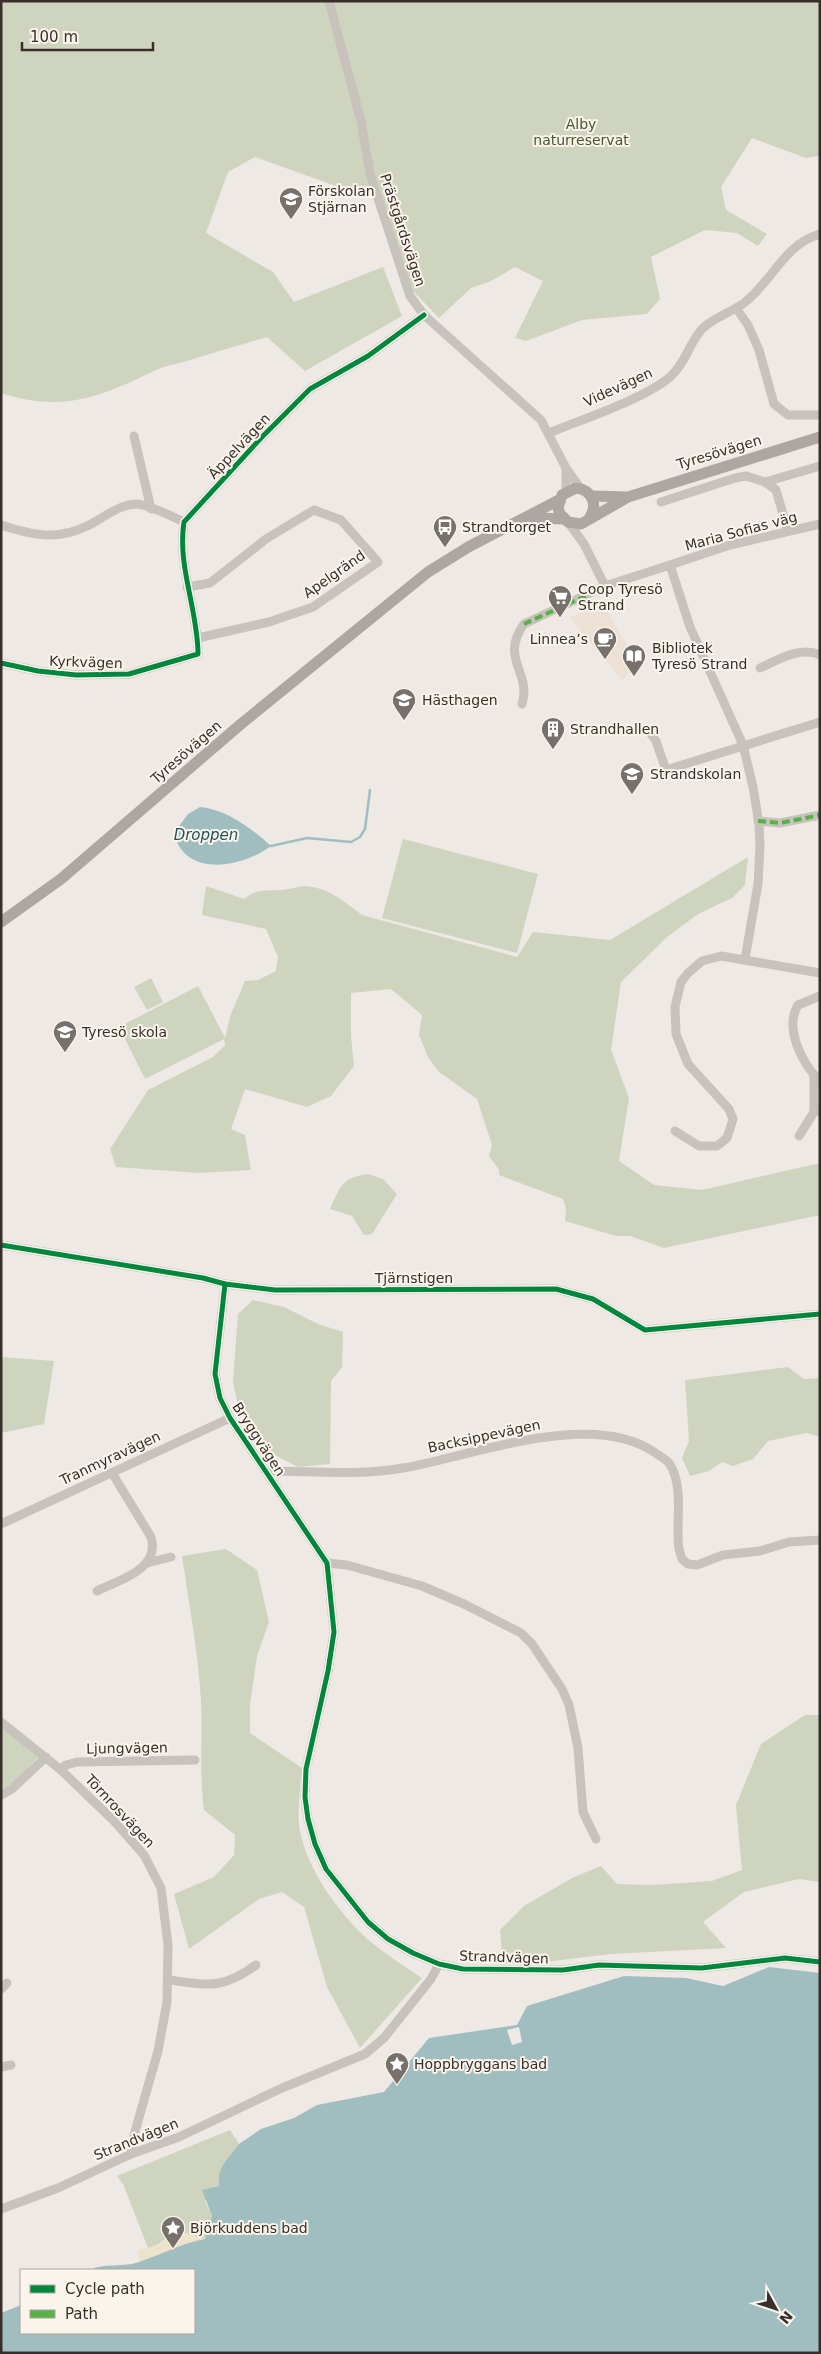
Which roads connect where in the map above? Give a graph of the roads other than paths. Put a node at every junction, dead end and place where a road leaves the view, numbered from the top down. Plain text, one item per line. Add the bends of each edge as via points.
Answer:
1 (329, 1) edge
2 (820, 234) edge
3 (736, 308) junction
4 (424, 315) junction
5 (820, 415) edge
6 (549, 434) junction
7 (134, 436) dead end
8 (820, 437) edge
9 (820, 466) edge
10 (566, 468) junction
11 (765, 482) junction
12 (581, 489) junction
13 (563, 496) junction
14 (592, 496) junction
15 (628, 497) junction
16 (661, 502) dead end
17 (151, 509) junction
18 (588, 520) junction
19 (566, 521) junction
20 (184, 522) junction
21 (820, 524) edge
22 (1, 525) edge
23 (788, 531) junction
24 (584, 544) junction
25 (670, 566) junction
26 (604, 586) junction
27 (188, 587) junction
28 (388, 603) junction
29 (198, 638) junction
30 (820, 655) edge
31 (1, 663) edge
32 (760, 668) dead end
33 (522, 704) dead end
34 (820, 722) edge
35 (650, 734) dead end
36 (743, 745) junction
37 (820, 815) edge
38 (758, 821) junction
39 (1, 922) edge
40 (745, 959) junction
41 (820, 974) edge
42 (820, 996) edge
43 (817, 1078) edge
44 (817, 1111) edge
45 (675, 1131) dead end
46 (799, 1136) dead end
47 (1, 1245) edge
48 (224, 1284) junction
49 (820, 1314) edge
50 (230, 1418) junction
51 (267, 1471) junction
52 (112, 1473) junction
53 (1, 1524) edge
54 (820, 1540) edge
55 (171, 1556) dead end
56 (147, 1563) junction
57 (327, 1563) junction
58 (97, 1591) dead end
59 (1, 1722) edge
60 (46, 1757) junction
61 (195, 1760) dead end
62 (61, 1770) junction
63 (1, 1794) edge
64 (596, 1839) dead end
65 (820, 1962) edge
66 (439, 1964) junction
67 (256, 1965) dead end
68 (169, 1980) junction
69 (11, 2066) dead end
70 (1, 2067) edge
71 (131, 2154) junction
72 (1, 2209) edge

1 - 4 street, Prästgårdsvägen via 361,121 370,174 410,296
2 - 3 street, Videvägen via 798,245 756,292
3 - 5 street via 759,350 774,404 788,415
3 - 6 street, Videvägen via 702,329 682,364 670,377 639,395
4 - 6 street, Prästgårdsvägen via 541,420
4 - 20 street, Äppelvägen via 368,356 310,389
6 - 10 street, Prästgårdsvägen
7 - 17 street
8 - 15 main road, Tyresövägen
9 - 11 street
10 - 12 street, Prästgårdsvägen
10 - 13 street, Prästgårdsvägen
11 - 16 street via 746,476
11 - 23 street via 776,490
12 - 13 main road, Tyresövägen
12 - 14 main road
13 - 19 main road via 558,508
13 - 28 main road, Tyresövägen via 470,546 428,572
14 - 15 main road, Tyresövägen
14 - 18 main road via 594,507
15 - 18 main road, Tyresövägen
17 - 20 street
17 - 22 street via 136,504 105,514 88,526 60,536 26,534
18 - 19 main road, Tyresövägen via 575,524
18 - 24 street
19 - 24 street
19 - 28 main road, Tyresövägen via 538,518 474,550
20 - 27 street via 182,536
21 - 23 street, Maria Sofias väg
23 - 25 street, Maria Sofias väg via 730,545
24 - 26 street
25 - 26 street, Maria Sofias väg
25 - 36 street via 690,627
26 - 33 street, Maria Sofias väg via 528,622 520,630 513,651 523,683
27 - 29 street
27 - 29 street, Apelgränd via 210,582 266,539 314,510 341,520 378,562 313,607 269,622
28 - 39 main road, Tyresövägen via 61,879
29 - 31 street, Kyrkvägen via 198,654 129,674 62,674
30 - 32 street via 814,652 794,653
34 - 36 street
35 - 36 street via 656,741 666,770
36 - 38 street
37 - 38 street via 780,823
38 - 40 street via 758,884
40 - 41 street
40 - 45 street via 721,956 702,961 681,982 675,1007 676,1034 682,1051 697,1075 729,1109 731,1129 727,1138 717,1146 707,1147 699,1146
42 - 43 street via 798,1005 793,1022 804,1063
43 - 44 street
44 - 46 street
47 - 48 street, Tjärnstigen
48 - 49 street, Tjärnstigen via 275,1290 556,1289 593,1299 645,1330
48 - 50 street, Bryggvägen via 216,1374 220,1398
50 - 51 street, Bryggvägen
50 - 52 street, Tranmyravägen
51 - 54 street, Backsippevägen via 402,1469 541,1436 622,1437 644,1446 668,1462 677,1483 679,1549 682,1559 688,1564 697,1565 723,1555 760,1551 788,1542
51 - 57 street, Bryggvägen
52 - 53 street, Tranmyravägen
52 - 56 street via 151,1537 152,1556
55 - 56 street
56 - 58 street
57 - 64 street via 347,1565 422,1586 488,1616 532,1644 569,1705 578,1748 583,1812
57 - 66 street, Strandvägen via 334,1632 306,1769 308,1819 326,1869 368,1922 388,1939
59 - 60 street, Törnrosvägen
60 - 62 street, Törnrosvägen
60 - 63 street via 12,1789
61 - 62 street, Ljungvägen via 77,1762
62 - 68 street, Törnrosvägen via 144,1855 161,1888
65 - 66 street, Strandvägen via 785,1958 702,1968 600,1965 563,1970 497,1971
66 - 71 street, Strandvägen via 384,2038 369,2051 179,2137
67 - 68 street via 219,1985
68 - 71 street, Törnrosvägen via 158,2051
69 - 70 street
71 - 72 street, Strandvägen via 58,2188

